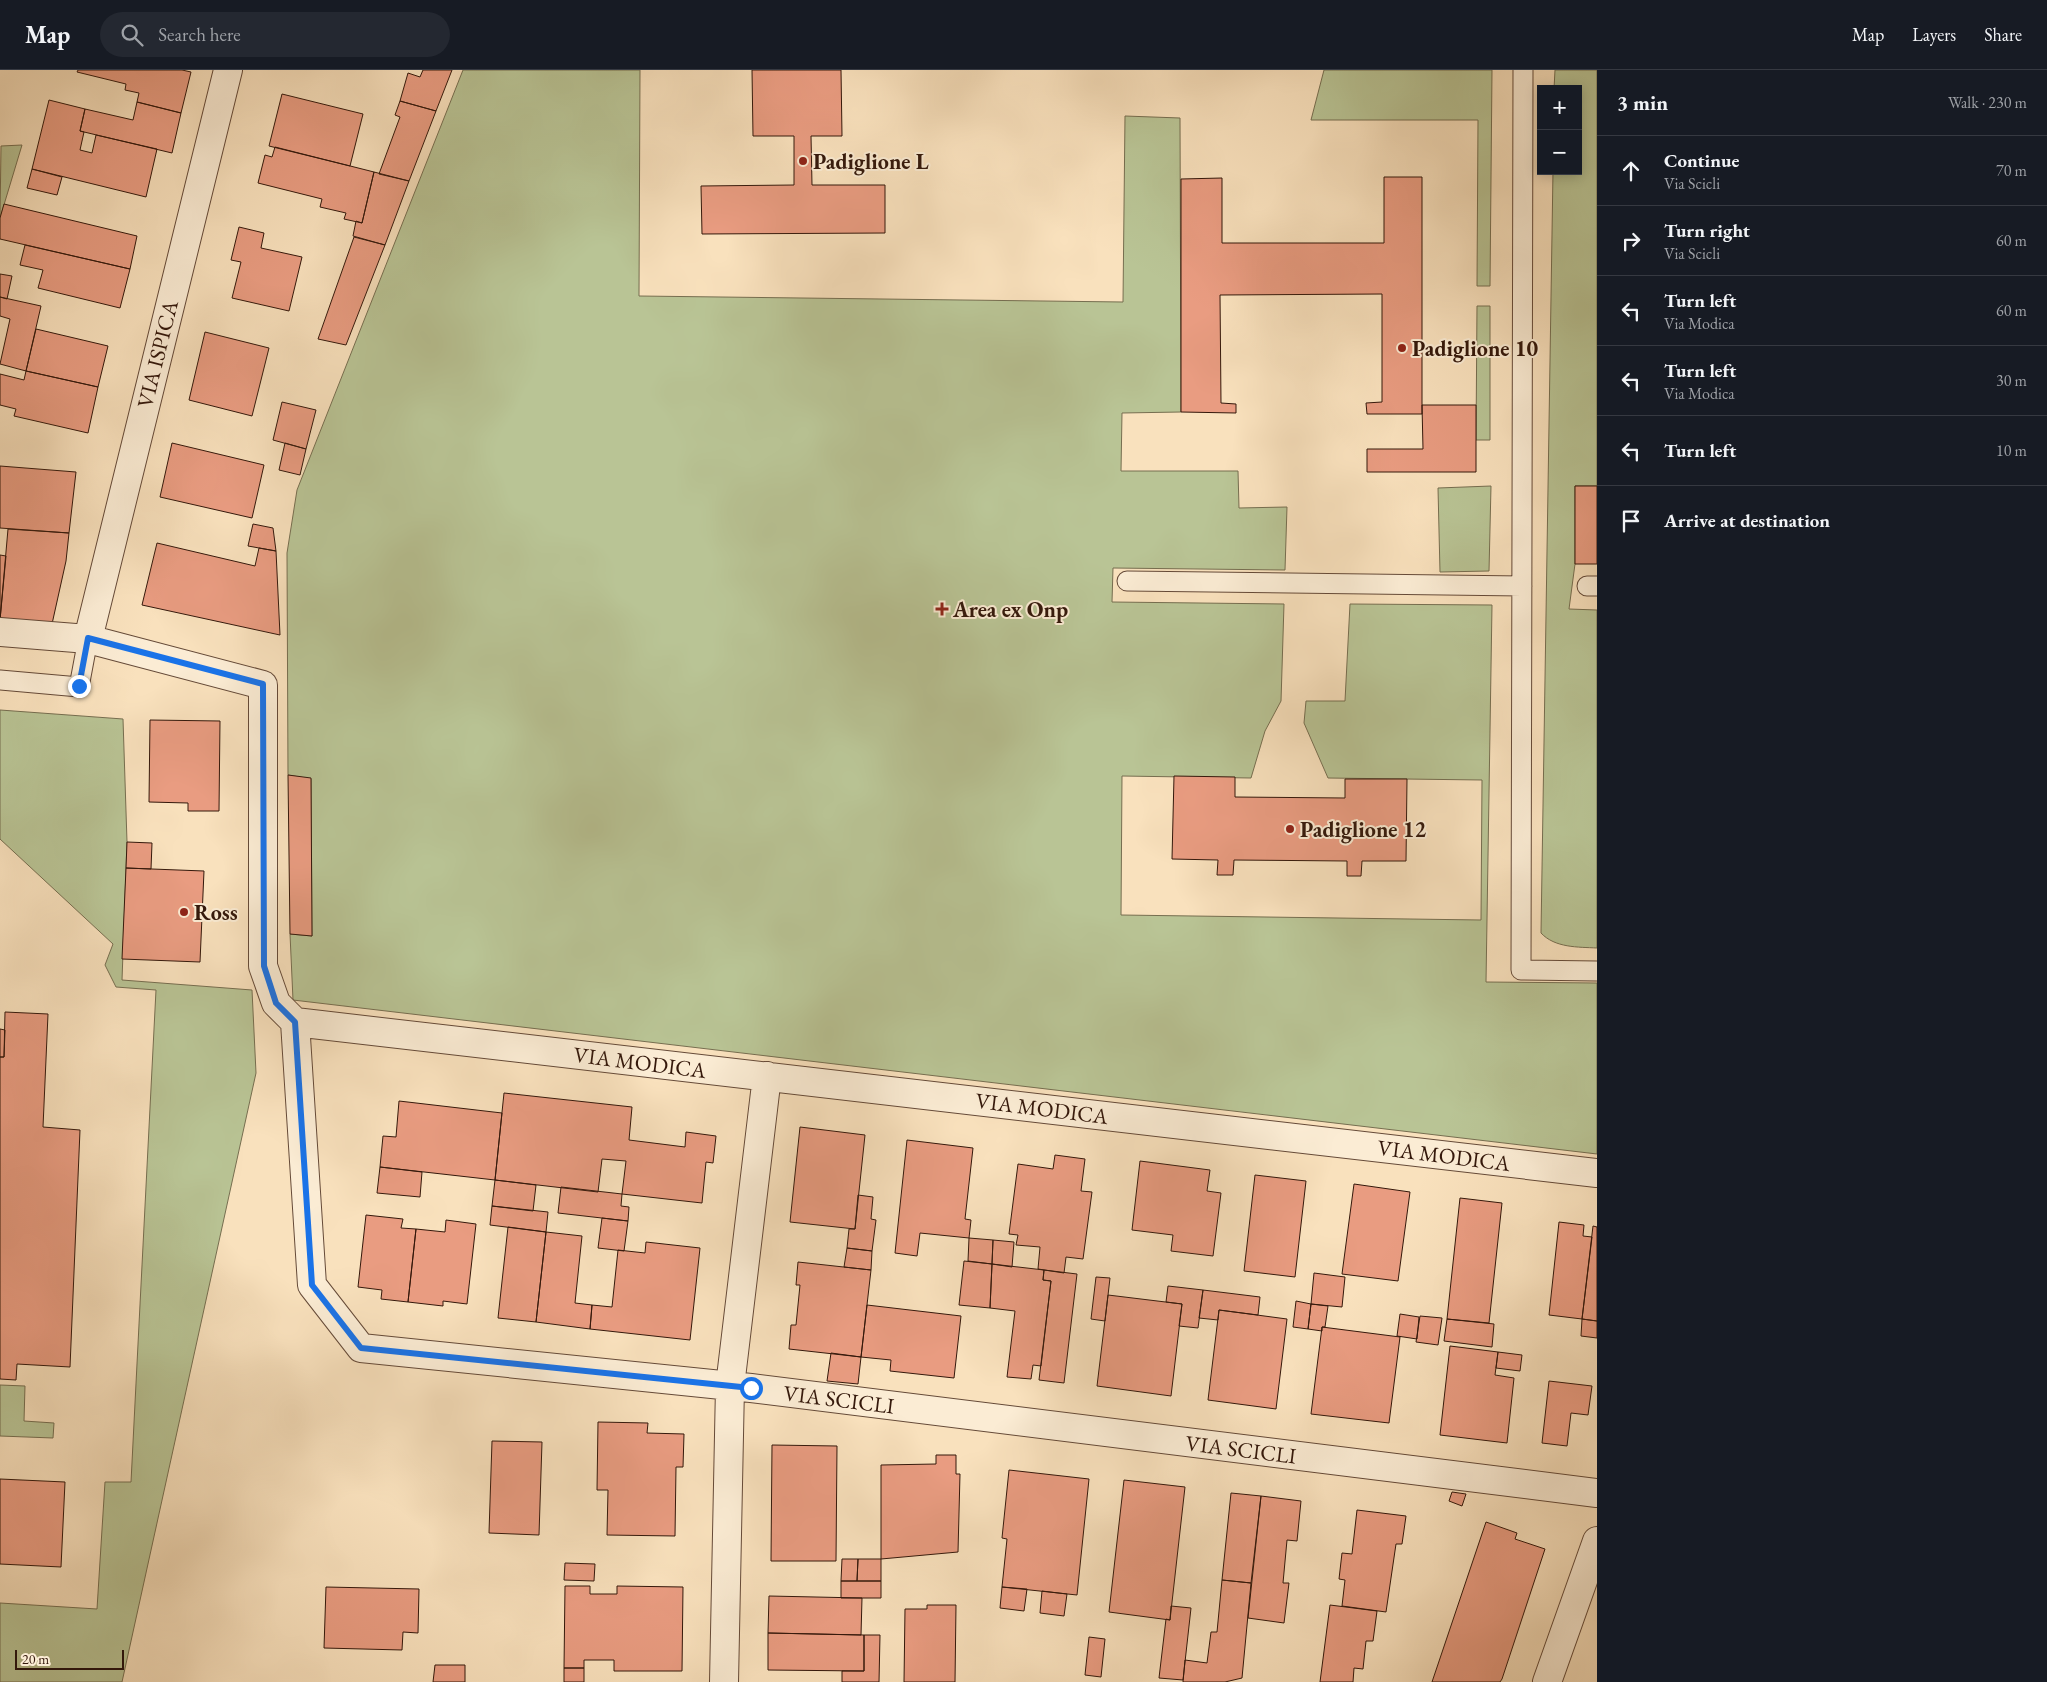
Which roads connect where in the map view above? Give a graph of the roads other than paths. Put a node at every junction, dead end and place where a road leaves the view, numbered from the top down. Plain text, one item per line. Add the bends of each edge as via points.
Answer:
1 (228, 70) edge
2 (1523, 70) edge
3 (1127, 581) dead end
4 (1522, 586) junction
5 (0, 632) edge
6 (88, 638) junction
7 (0, 680) edge
8 (1597, 971) edge
9 (295, 1022) junction
10 (767, 1076) junction
11 (1597, 1173) edge
12 (730, 1386) junction
13 (1597, 1493) edge
14 (1597, 1541) edge
15 (724, 1682) edge
16 (1546, 1682) edge

1 - 6 street, VIA ISPICA
2 - 4 lane
3 - 4 lane
4 - 8 lane via 1521,970
5 - 6 street
6 - 7 lane via 79,686
6 - 9 street via 263,684 264,966 276,1003
9 - 10 street, VIA MODICA
9 - 12 street, VIA SCICLI via 312,1285 361,1348
10 - 11 street, VIA MODICA
10 - 12 street
12 - 13 street, VIA SCICLI
12 - 15 street
14 - 16 street

